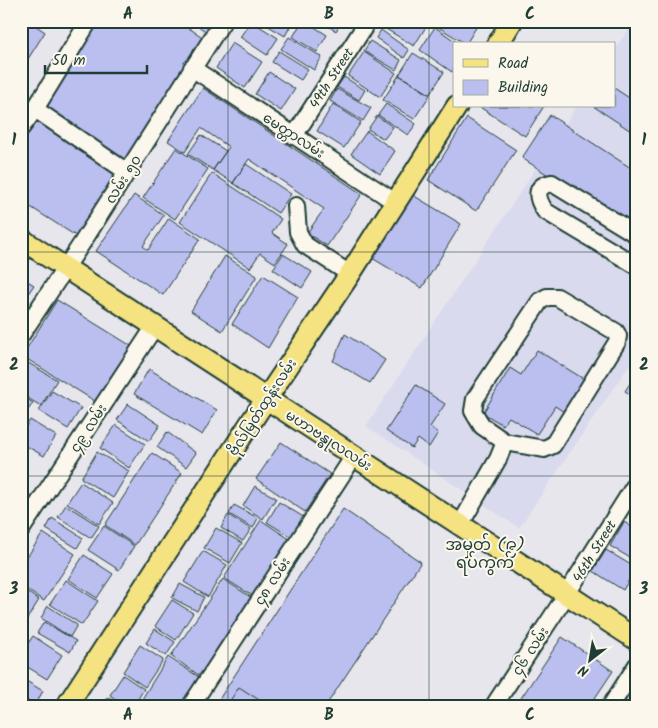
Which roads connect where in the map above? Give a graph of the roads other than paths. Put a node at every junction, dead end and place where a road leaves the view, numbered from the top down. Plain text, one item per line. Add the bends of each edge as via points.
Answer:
1 (89, 21) edge
2 (368, 21) edge
3 (512, 21) edge
4 (216, 24) edge
5 (499, 42) edge
6 (192, 68) junction
7 (456, 108) edge
8 (35, 109) junction
9 (21, 128) edge
10 (294, 136) junction
11 (127, 172) junction
12 (395, 202) junction
13 (296, 206) dead end
14 (637, 235) edge
15 (21, 239) edge
16 (637, 266) edge
17 (63, 271) junction
18 (350, 274) junction
19 (155, 326) junction
20 (21, 335) edge
21 (266, 399) junction
22 (505, 442) junction
23 (354, 456) junction
24 (637, 482) edge
25 (460, 525) junction
26 (21, 530) edge
27 (564, 599) junction
28 (637, 640) edge
29 (637, 665) edge
30 (66, 707) edge
31 (190, 707) edge
32 (493, 707) edge
33 (610, 707) edge

1 - 8 street
2 - 10 street, 49th Street
3 - 5 main road
4 - 6 street, လမ်း ၅၀
6 - 10 street, မေတ္တာလမ်း
6 - 11 street, လမ်း ၅၀
7 - 12 main road, ဗိုလ်မြတ်ထွန်းလမ်း
8 - 9 street
8 - 11 street
10 - 12 street, မေတ္တာလမ်း
11 - 17 street, လမ်း ၅၀
12 - 18 main road, ဗိုလ်မြတ်ထွန်းလမ်း
13 - 18 street via 298,232 305,245
14 - 16 street via 557,185 544,184 539,191 538,198 546,211
15 - 17 main road, မဟာဗန္ဓုလလမ်း
17 - 19 main road, မဟာဗန္ဓုလလမ်း
17 - 20 street, လမ်း ၅၀
18 - 21 main road, ဗိုလ်မြတ်ထွန်းလမ်း
19 - 21 main road, မဟာဗန္ဓုလလမ်း
19 - 26 street, ၄၉ လမ်း
21 - 23 main road, မဟာဗန္ဓုလလမ်း
21 - 30 main road, ဗိုလ်မြတ်ထွန်းလမ်း
22 - 22 street via 544,448 553,444 617,342 616,332 557,296 540,301 475,399 473,411 482,426
22 - 25 street
23 - 25 main road, မဟာဗန္ဓုလလမ်း
23 - 31 street, ၄၈ လမ်း
24 - 27 street, 46th Street
25 - 27 main road, မဟာဗန္ဓုလလမ်း
27 - 28 main road, မဟာဗန္ဓုလလမ်း
27 - 32 street, ၄၆ လမ်း
29 - 33 street

